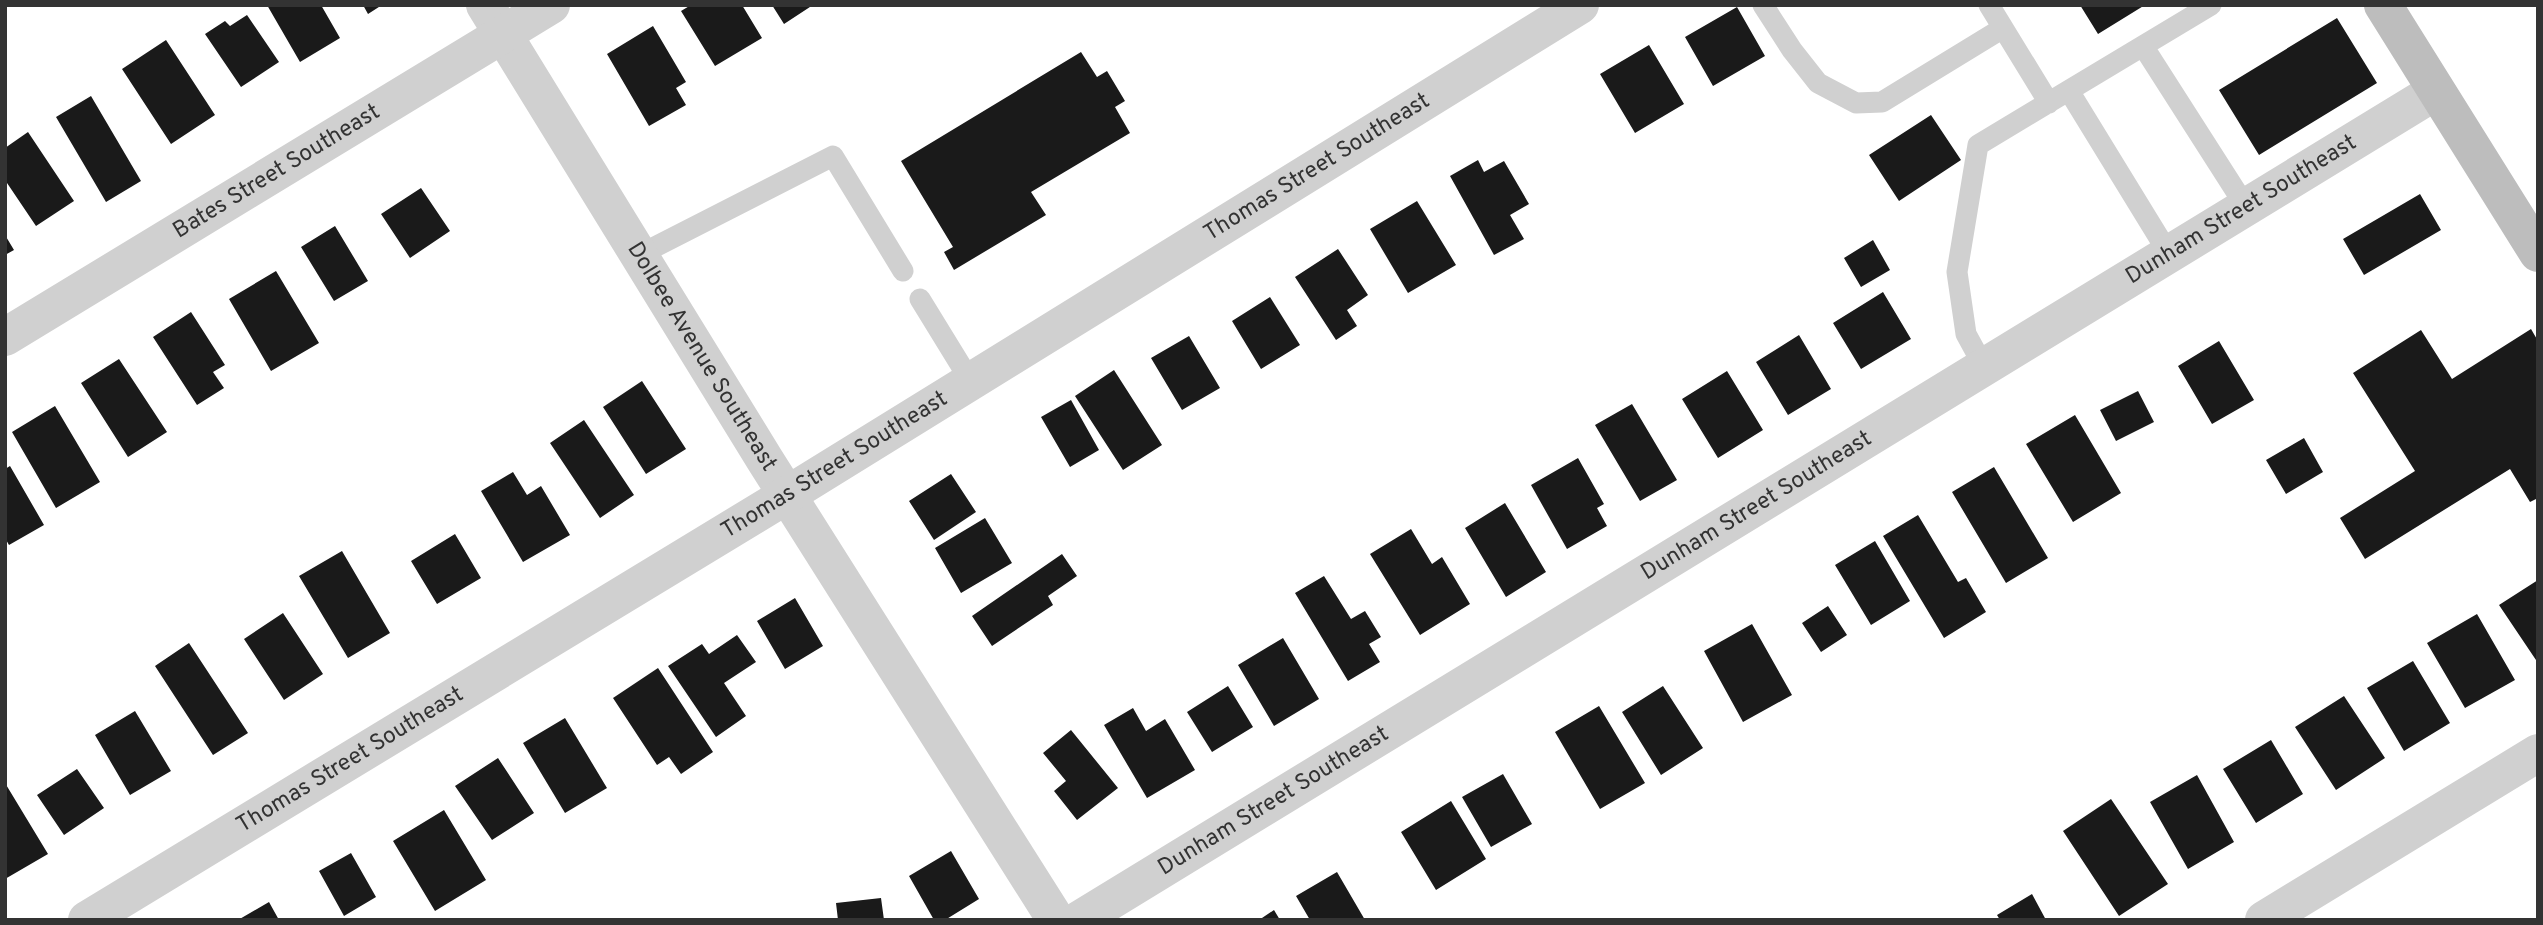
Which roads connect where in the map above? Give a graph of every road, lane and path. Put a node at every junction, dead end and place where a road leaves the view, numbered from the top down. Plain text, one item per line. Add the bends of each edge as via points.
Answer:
1 (551, 5) edge
2 (1580, 5) edge
3 (1763, 5) edge
4 (1989, 5) edge
5 (2211, 5) edge
6 (2383, 5) edge
7 (494, 20) edge
8 (2003, 28) junction
9 (2143, 46) junction
10 (2069, 91) junction
11 (2436, 91) junction
12 (2049, 103) junction
13 (2246, 207) junction
14 (2538, 253) edge
15 (2169, 254) junction
16 (639, 255) junction
17 (903, 271) dead end
18 (920, 299) dead end
19 (5, 337) edge
20 (1984, 367) junction
21 (971, 382) junction
22 (787, 495) junction
23 (2538, 753) edge
24 (87, 920) edge
25 (1056, 920) edge
26 (1079, 920) edge
27 (2264, 920) edge

1 - 7 street, Bates Street Southeast
2 - 21 street, Thomas Street Southeast
3 - 8 lane via 1818,83 1856,103 1882,102
4 - 8 lane
5 - 9 lane
6 - 11 main road
7 - 16 street, Dolbee Avenue Southeast
7 - 19 street, Bates Street Southeast
8 - 12 lane
9 - 10 lane
9 - 13 lane
10 - 12 lane
10 - 15 lane
11 - 13 street, Dunham Street Southeast
11 - 14 main road
12 - 20 lane via 1978,145 1957,272 1966,334
13 - 15 street, Dunham Street Southeast
15 - 20 street, Dunham Street Southeast
16 - 17 lane via 833,156
16 - 22 street, Dolbee Avenue Southeast
18 - 21 lane
20 - 26 street, Dunham Street Southeast
21 - 22 street, Thomas Street Southeast
22 - 24 street, Thomas Street Southeast
22 - 25 street, Dolbee Avenue Southeast
23 - 27 street

